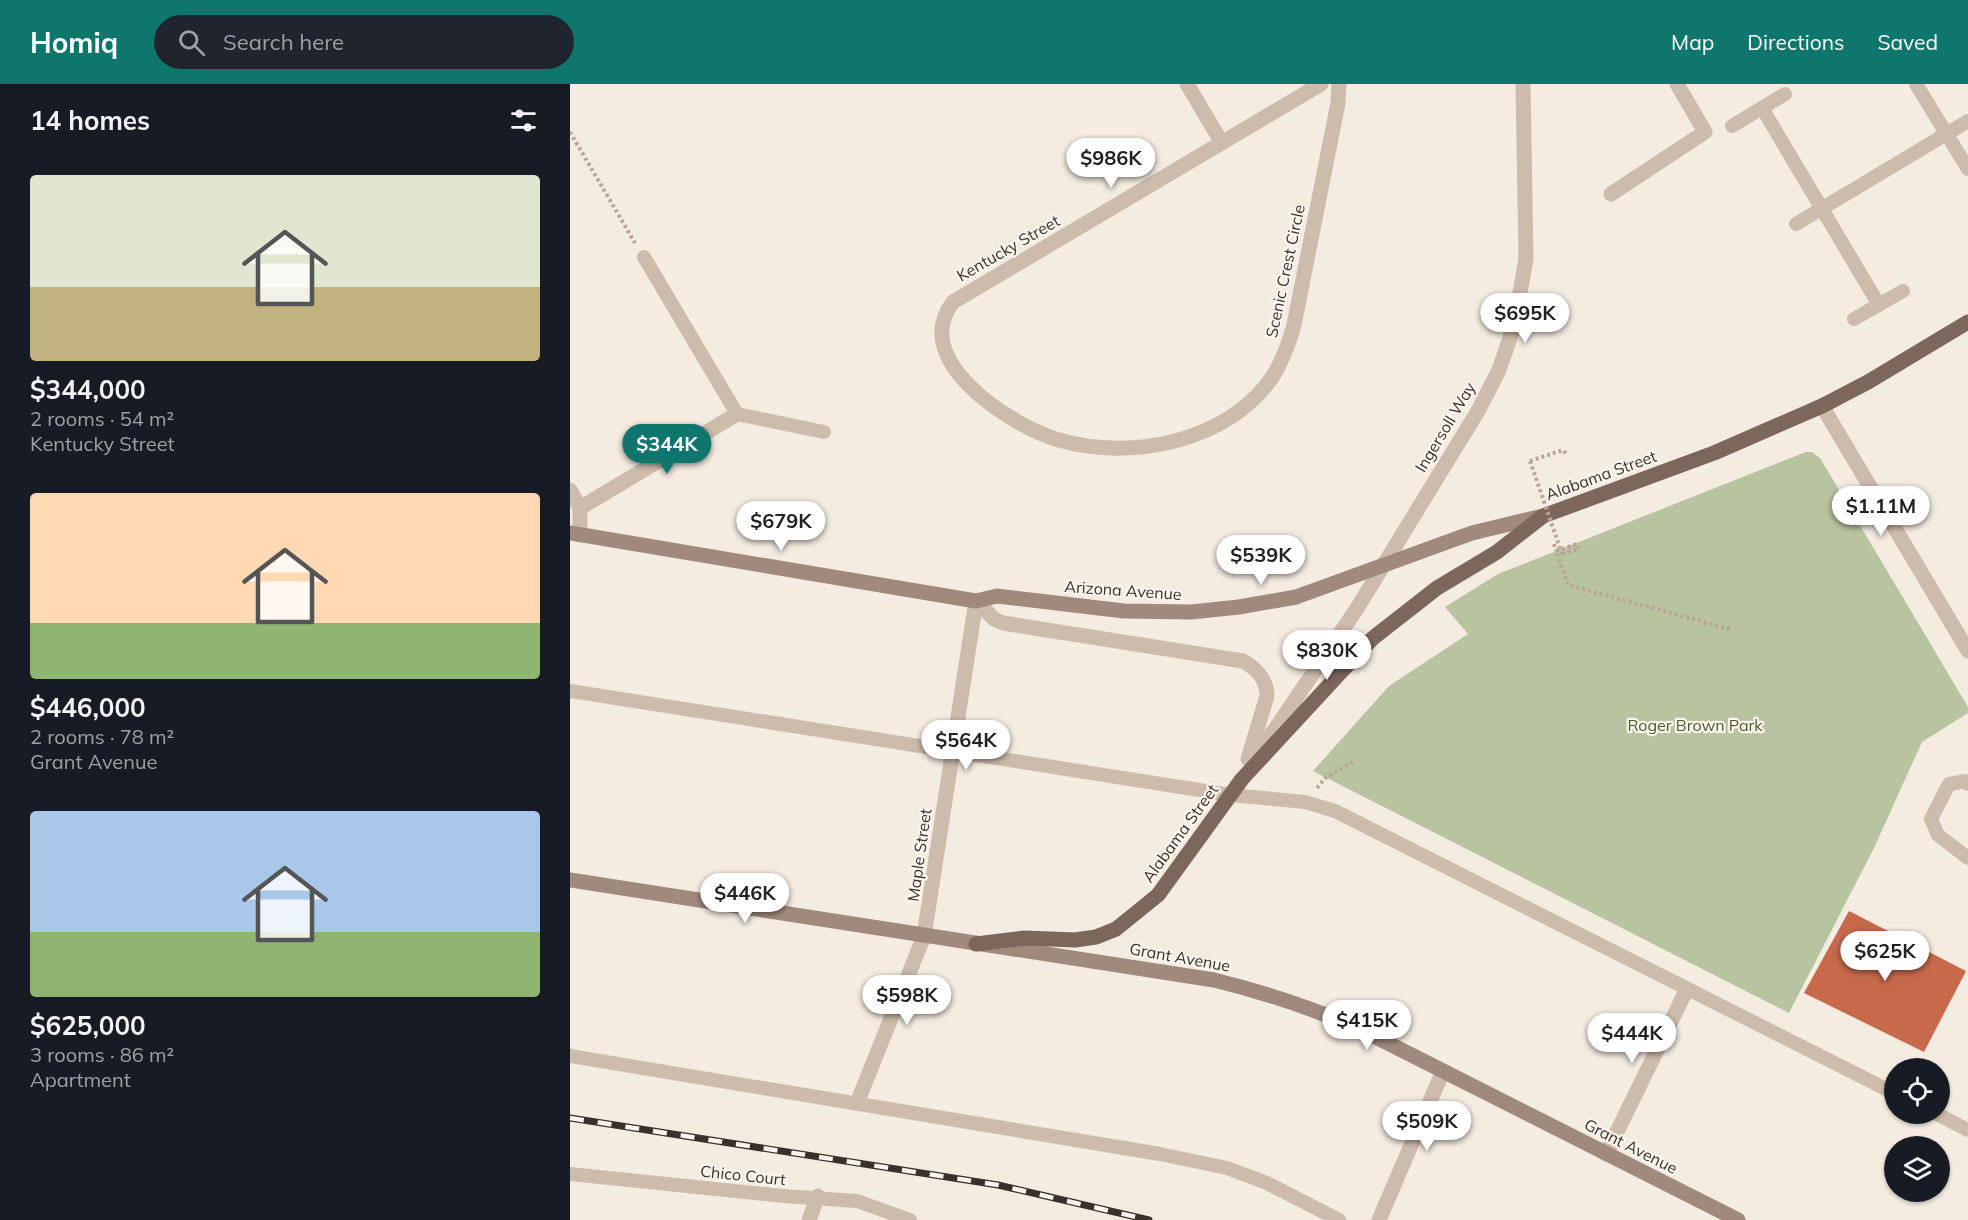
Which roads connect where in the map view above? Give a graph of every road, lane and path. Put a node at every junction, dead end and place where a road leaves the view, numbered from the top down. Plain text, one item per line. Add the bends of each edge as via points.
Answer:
1 (1187, 84) edge
2 (1322, 84) edge
3 (1339, 84) edge
4 (1522, 84) edge
5 (1677, 84) edge
6 (1916, 84) edge
7 (1785, 94) dead end
8 (1762, 108) junction
9 (1968, 122) edge
10 (1732, 126) dead end
11 (570, 132) edge
12 (1947, 134) junction
13 (1222, 143) junction
14 (1968, 169) edge
15 (1611, 194) dead end
16 (1822, 208) junction
17 (1796, 224) dead end
18 (644, 257) joint
19 (1903, 291) dead end
20 (1879, 305) junction
21 (1854, 319) dead end
22 (1968, 322) edge
23 (941, 326) joint
24 (1822, 406) junction
25 (737, 414) junction
26 (824, 432) dead end
27 (1567, 455) dead end
28 (570, 490) edge
29 (580, 508) junction
30 (1543, 516) junction
31 (575, 534) edge
32 (1554, 544) dead end
33 (1556, 552) junction
34 (1384, 565) junction
35 (976, 601) junction
36 (1733, 630) dead end
37 (1968, 651) edge
38 (570, 691) edge
39 (952, 752) junction
40 (1353, 762) dead end
41 (1242, 779) junction
42 (1968, 784) edge
43 (1231, 795) junction
44 (1305, 802) junction
45 (1968, 858) edge
46 (570, 880) edge
47 (924, 936) junction
48 (976, 944) junction
49 (1687, 989) junction
50 (570, 1056) edge
51 (1443, 1071) junction
52 (1884, 1088) edge
53 (857, 1103) junction
54 (1950, 1121) edge
55 (1968, 1130) edge
56 (1606, 1154) junction
57 (570, 1174) edge
58 (818, 1196) junction
59 (809, 1220) edge
60 (910, 1220) edge
61 (1339, 1220) edge
62 (1379, 1220) edge
63 (1738, 1220) edge

1 - 13 street
2 - 13 street, Kentucky Street
3 - 23 street, Scenic Crest Circle via 1336,115 1286,351 1273,376 1237,412 1209,429 1139,448 1104,448 1059,440 996,409 965,381 947,354
4 - 34 street, Ingersoll Way via 1526,259 1514,327 1499,370 1478,411
5 - 15 street via 1705,132
6 - 12 lane
7 - 8 lane
8 - 10 lane
8 - 16 lane
9 - 12 lane
11 - 18 path
12 - 14 lane
12 - 16 lane
13 - 23 street, Kentucky Street via 953,302 944,313
16 - 17 lane
16 - 20 lane
18 - 25 lane
19 - 20 lane
20 - 21 lane
22 - 24 main road, Alabama Street
24 - 30 main road, Alabama Street via 1714,453
24 - 37 street
25 - 26 lane
25 - 29 street
27 - 33 path, bridge via 1563,450 1530,461 1562,554 1579,549 1577,544
28 - 29 street
29 - 31 street
30 - 34 main road, Arizona Avenue via 1472,533
30 - 41 main road, Alabama Street via 1497,552 1437,588 1373,638
31 - 35 main road, Arizona Avenue
32 - 33 path
33 - 36 path via 1568,585
34 - 35 main road, Arizona Avenue via 1296,597 1191,612 1124,611 997,596
34 - 41 street, Alabama Street
35 - 39 street, Maple Street
35 - 41 street via 993,620 1003,623 1243,661 1254,667 1267,688 1267,696
38 - 39 lane
39 - 43 lane
39 - 47 street, Maple Street
40 - 44 path via 1325,778
41 - 43 main road, Alabama Street
42 - 45 lane via 1949,784 1931,819 1938,835
43 - 44 lane
43 - 48 main road, Alabama Street via 1158,895 1116,929 1075,940 1025,938
44 - 49 lane via 1335,811
46 - 47 main road, Grant Avenue
47 - 48 main road, Grant Avenue
47 - 53 street, Maple Street
48 - 51 main road, Grant Avenue via 1214,980 1278,996 1329,1015
49 - 52 lane
49 - 56 street
50 - 53 lane
51 - 56 main road, Grant Avenue
51 - 62 street
53 - 61 lane via 1227,1168 1267,1183
54 - 55 lane
56 - 63 main road, Grant Avenue
57 - 58 lane, Chico Court via 784,1196
58 - 59 street
58 - 60 lane, Chico Court via 857,1200

